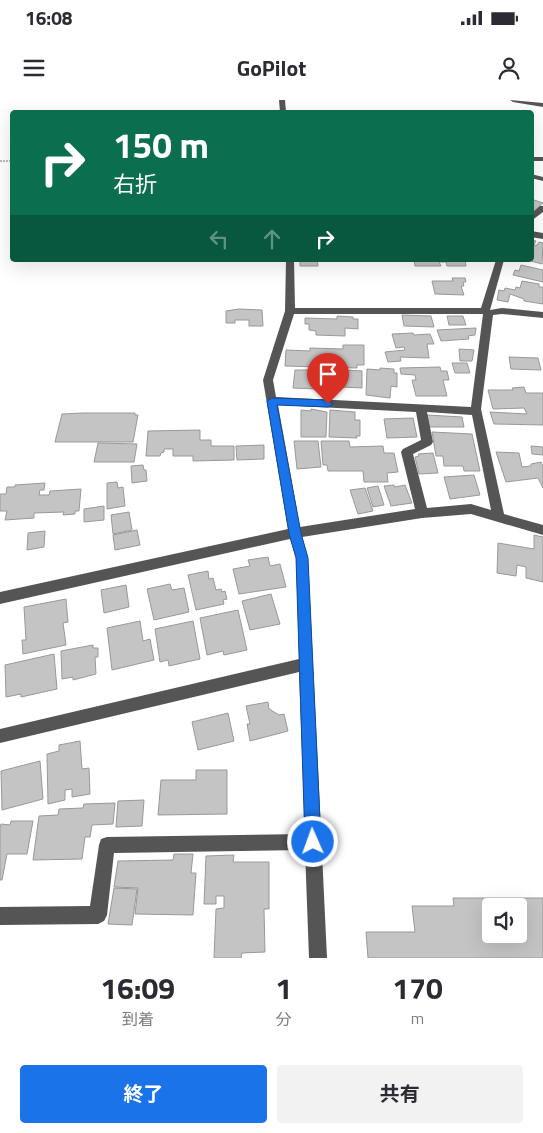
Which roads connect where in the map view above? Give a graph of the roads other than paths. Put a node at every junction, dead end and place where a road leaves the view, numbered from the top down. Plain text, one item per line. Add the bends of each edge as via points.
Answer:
1 (513, 100) edge
2 (543, 105) edge
3 (290, 262) edge
4 (499, 262) edge
5 (290, 311) junction
6 (486, 312) junction
7 (543, 315) edge
8 (272, 401) junction
9 (422, 408) junction
10 (476, 411) junction
11 (422, 513) junction
12 (499, 517) junction
13 (543, 530) edge
14 (295, 533) junction
15 (0, 598) edge
16 (306, 664) junction
17 (0, 736) edge
18 (313, 842) junction
19 (0, 916) edge
20 (318, 958) edge

1 - 2 street
3 - 5 street
4 - 6 street
5 - 6 street
5 - 8 street via 268,380
6 - 7 street
6 - 10 street
8 - 9 street
8 - 14 street
9 - 10 street
9 - 11 street via 428,442 407,452
10 - 12 street
11 - 12 street via 472,509
11 - 14 street
12 - 13 street
14 - 15 street
14 - 16 street via 302,558
16 - 17 street
16 - 18 street
18 - 19 street via 107,845 98,915
18 - 20 street

